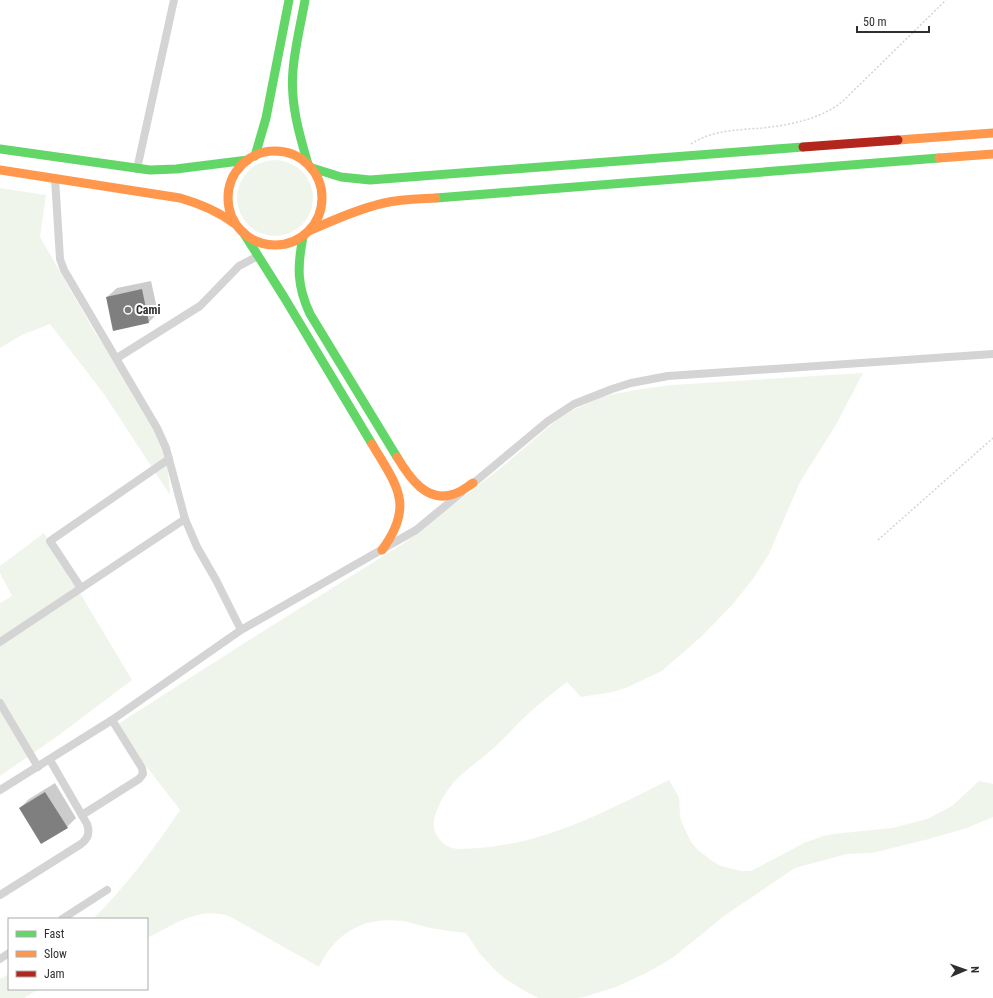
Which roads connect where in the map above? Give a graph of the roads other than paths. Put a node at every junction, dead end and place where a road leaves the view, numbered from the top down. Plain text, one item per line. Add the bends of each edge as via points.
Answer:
1 (174, 0) edge
2 (289, 0) edge
3 (305, 0) edge
4 (993, 133) edge
5 (0, 149) edge
6 (993, 154) edge
7 (251, 158) junction
8 (310, 166) junction
9 (137, 169) junction
10 (0, 170) edge
11 (56, 178) junction
12 (240, 229) junction
13 (306, 234) junction
14 (258, 256) junction
15 (993, 354) edge
16 (117, 358) junction
17 (169, 459) junction
18 (473, 483) junction
19 (185, 519) junction
20 (382, 550) junction
21 (81, 588) junction
22 (240, 630) junction
23 (0, 642) edge
24 (0, 703) edge
25 (112, 720) junction
26 (50, 760) junction
27 (38, 767) junction
28 (0, 790) edge
29 (82, 815) junction
30 (107, 890) dead end
31 (0, 895) edge
32 (64, 918) edge

1 - 9 street
2 - 7 main road via 266,118
3 - 8 main road via 292,81 296,118
4 - 8 main road via 370,180 341,177
5 - 9 main road
6 - 13 main road via 395,200 360,209
7 - 8 main road via 271,151 287,152
7 - 9 main road via 176,170
7 - 12 main road via 236,172 229,191 230,211
8 - 13 main road via 321,185 323,202 318,218
10 - 11 main road
11 - 12 main road via 180,198 210,208
11 - 16 street via 60,259 64,270
12 - 13 main road via 256,242 272,246 288,244
12 - 14 main road
13 - 18 main road via 298,265 298,280 304,302 406,473 422,490 438,496 454,494
14 - 16 street via 239,266 200,306
14 - 20 main road via 400,493 401,509 397,524
15 - 18 street via 680,375 631,383 593,396 561,412
16 - 17 street via 158,428
17 - 19 street
17 - 21 street via 50,541
18 - 20 street via 416,530
19 - 21 street
19 - 22 street
20 - 22 street
21 - 23 street
22 - 25 street
24 - 27 street
25 - 26 street
25 - 29 street via 142,768 143,774
26 - 27 street
26 - 29 street
27 - 28 street
29 - 31 street via 89,831 84,842
30 - 32 street

